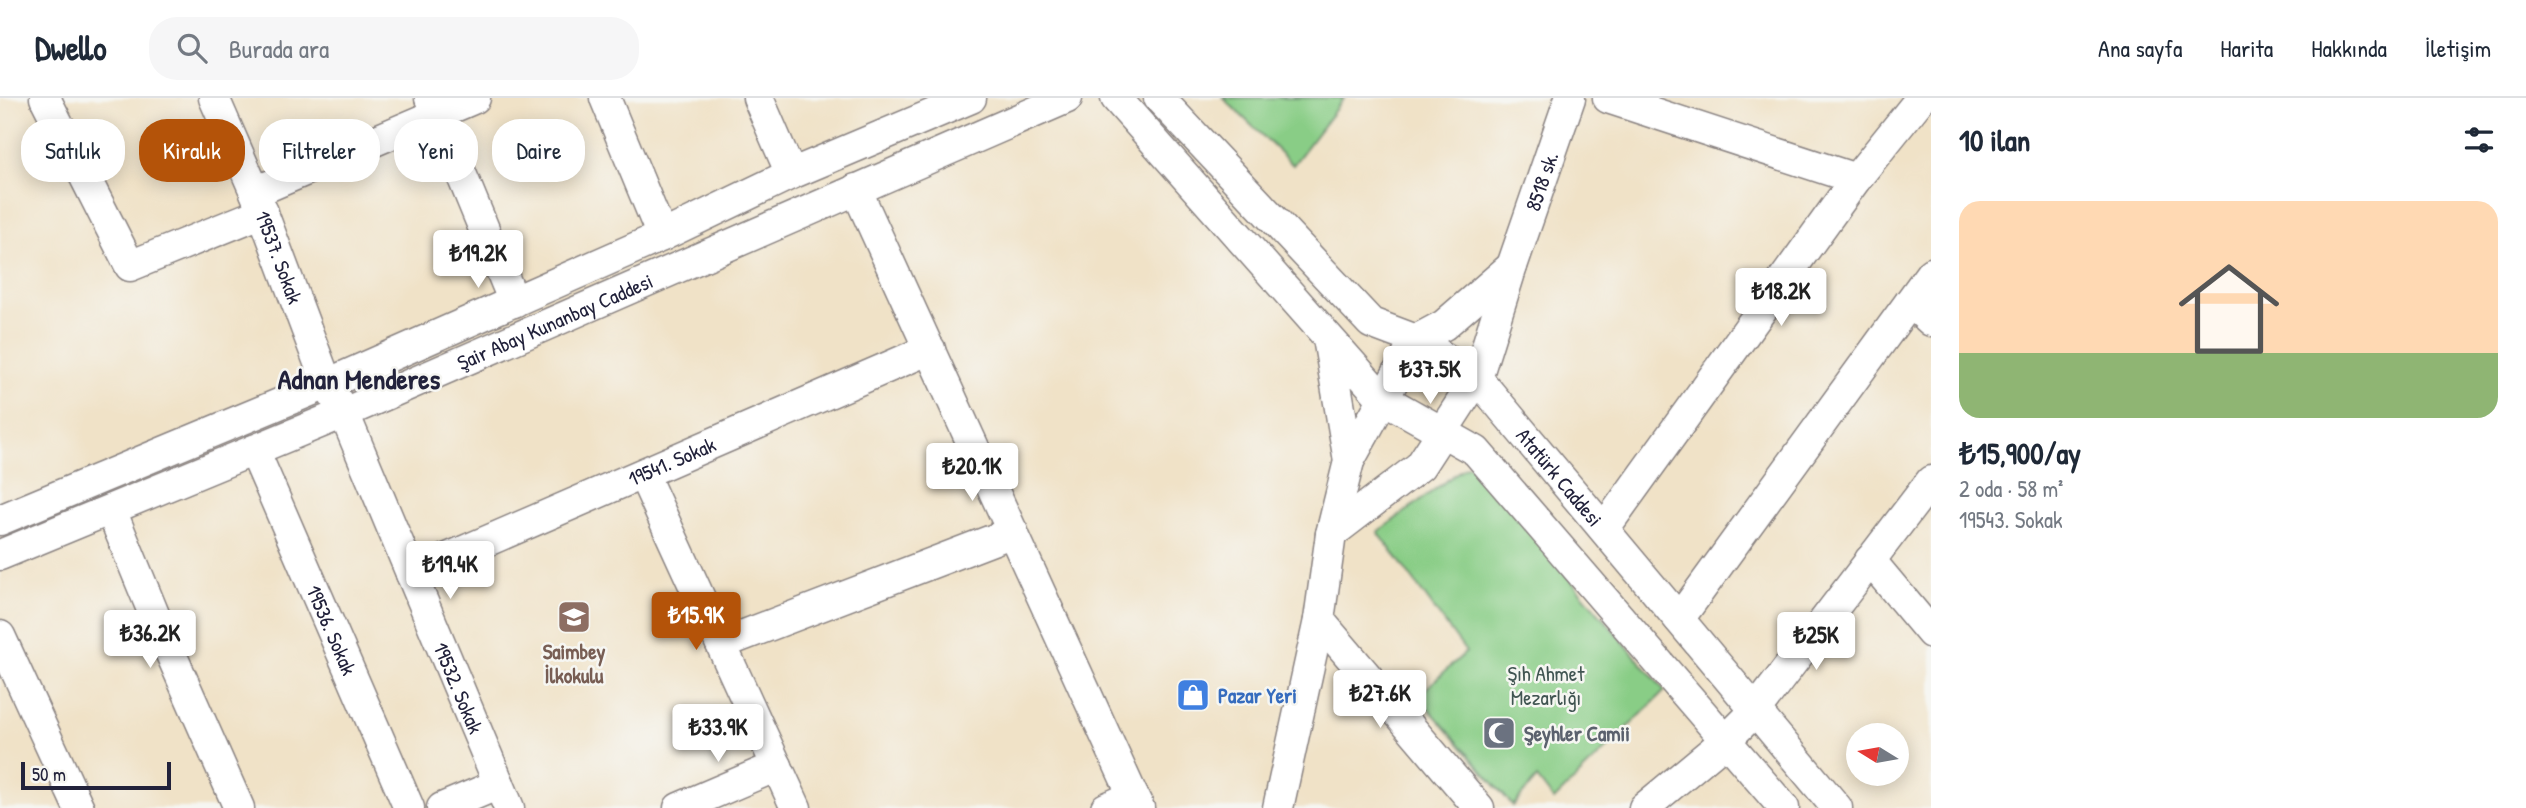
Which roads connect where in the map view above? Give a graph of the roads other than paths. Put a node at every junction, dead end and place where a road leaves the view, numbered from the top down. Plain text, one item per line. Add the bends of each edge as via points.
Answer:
1 (45, 98) edge
2 (214, 98) edge
3 (475, 98) edge
4 (605, 98) edge
5 (758, 98) edge
6 (971, 98) edge
7 (1067, 98) edge
8 (1116, 98) edge
9 (1159, 98) edge
10 (1570, 98) edge
11 (1608, 98) edge
12 (1921, 98) edge
13 (434, 106) edge
14 (791, 174) junction
15 (1856, 180) junction
16 (856, 189) junction
17 (259, 202) junction
18 (662, 236) junction
19 (1512, 266) junction
20 (1931, 273) edge
21 (514, 302) junction
22 (1920, 312) edge
23 (1328, 337) junction
24 (1416, 340) junction
25 (930, 349) junction
26 (1477, 379) junction
27 (327, 384) junction
28 (1382, 398) junction
29 (344, 413) junction
30 (1443, 433) junction
31 (254, 450) junction
32 (1349, 461) junction
33 (643, 474) junction
34 (1930, 484) edge
35 (111, 510) junction
36 (0, 520) edge
37 (1604, 529) junction
38 (1013, 532) junction
39 (1331, 534) junction
40 (0, 555) edge
41 (1870, 560) junction
42 (411, 575) junction
43 (1679, 619) junction
44 (1319, 620) junction
45 (1931, 633) edge
46 (0, 636) edge
47 (720, 644) junction
48 (1756, 710) junction
49 (1726, 740) junction
50 (777, 766) junction
51 (504, 796) edge
52 (1136, 802) edge
53 (79, 808) edge
54 (239, 808) edge
55 (410, 808) edge
56 (442, 808) edge
57 (679, 808) edge
58 (796, 808) edge
59 (1106, 808) edge
60 (1278, 808) edge
61 (1479, 808) edge
62 (1644, 808) edge
63 (1784, 808) edge
64 (1837, 808) edge

1 - 17 street via 130,266
2 - 17 street, 19537. Sokak
3 - 13 street
4 - 18 street
5 - 14 street
6 - 14 street, Şair Abay Kunanbay Caddesi
7 - 16 street, Şair Abay Kunanbay Caddesi
8 - 23 street
9 - 24 street, Atatürk Caddesi via 1371,323
10 - 19 street, 8518 sk.
11 - 15 street
12 - 15 street
13 - 17 street
13 - 21 street
14 - 18 street, Şair Abay Kunanbay Caddesi
15 - 37 street
16 - 25 street
16 - 29 street, Şair Abay Kunanbay Caddesi
17 - 27 street, 19537. Sokak
18 - 21 street, Şair Abay Kunanbay Caddesi
19 - 24 street via 1444,325
19 - 26 street, 8518 sk.
20 - 22 street
21 - 27 street, Şair Abay Kunanbay Caddesi
22 - 43 street
23 - 28 street
23 - 32 street
24 - 26 street, Atatürk Caddesi
24 - 28 street
25 - 33 street, 19541. Sokak
25 - 38 street
26 - 30 street, 8518 sk.
26 - 37 street, Atatürk Caddesi
27 - 29 street, 19537. Sokak
27 - 36 street, Şair Abay Kunanbay Caddesi
28 - 30 street
28 - 32 street
29 - 31 street, Şair Abay Kunanbay Caddesi
29 - 42 street, 19532. Sokak
30 - 39 street, 8518 sk. via 1420,466
30 - 49 street via 1476,451
31 - 35 street, Şair Abay Kunanbay Caddesi
31 - 55 street, 19536. Sokak
32 - 39 street
33 - 42 street, 19541. Sokak
33 - 47 street
34 - 41 street
35 - 40 street, Şair Abay Kunanbay Caddesi
35 - 54 street
37 - 43 street, Atatürk Caddesi
38 - 47 street
38 - 52 street
39 - 44 street
41 - 45 street
41 - 48 street
42 - 51 street, 19532. Sokak
43 - 48 street, Atatürk Caddesi
44 - 60 street
44 - 61 street
46 - 53 street
47 - 50 street
48 - 49 street
48 - 64 street, Atatürk Caddesi
49 - 62 street
49 - 63 street
50 - 57 street
50 - 58 street
51 - 56 street
52 - 59 street

